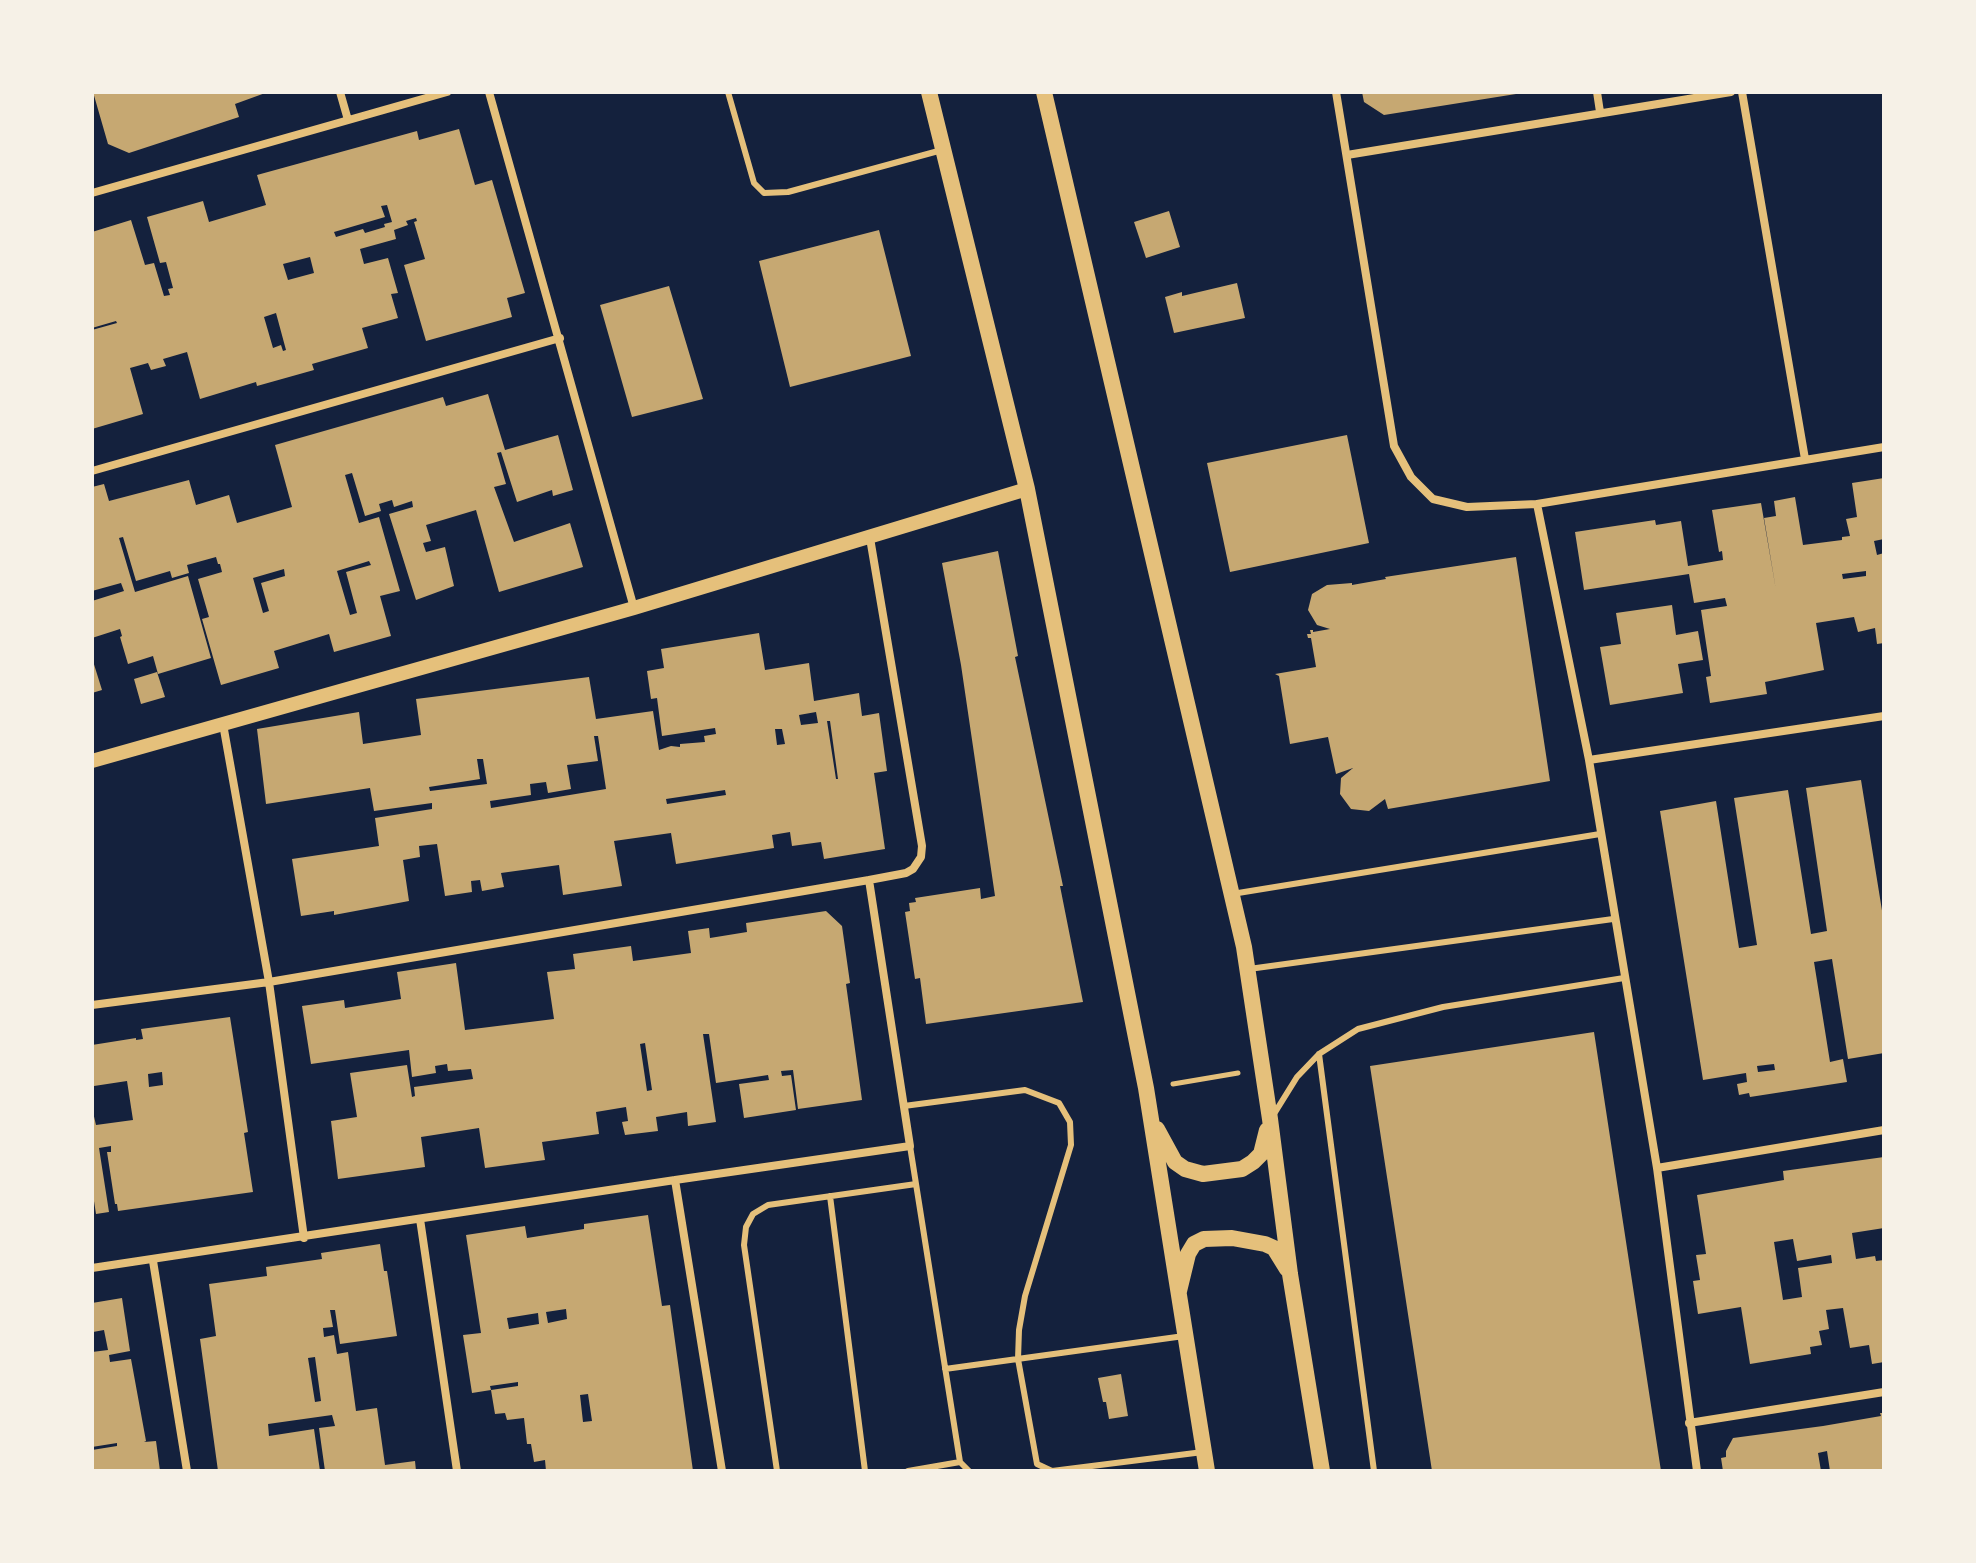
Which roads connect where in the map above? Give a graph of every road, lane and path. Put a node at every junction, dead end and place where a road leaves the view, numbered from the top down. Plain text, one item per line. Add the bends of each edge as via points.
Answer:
1 (340, 92) edge
2 (447, 92) edge
3 (489, 92) edge
4 (728, 92) edge
5 (929, 92) edge
6 (1044, 92) edge
7 (1336, 92) edge
8 (1597, 92) edge
9 (1731, 92) edge
10 (1742, 92) edge
11 (1600, 112) junction
12 (348, 120) junction
13 (944, 150) junction
14 (1347, 155) junction
15 (92, 193) edge
16 (560, 338) junction
17 (1884, 447) edge
18 (1805, 459) junction
19 (92, 471) edge
20 (1027, 489) junction
21 (1537, 504) junction
22 (870, 538) junction
23 (634, 608) junction
24 (1884, 716) edge
25 (223, 724) junction
26 (1589, 760) junction
27 (92, 761) edge
28 (1600, 834) junction
29 (869, 880) junction
30 (1232, 894) junction
31 (1613, 919) junction
32 (1248, 969) junction
33 (1624, 978) junction
34 (269, 982) junction
35 (92, 1005) edge
36 (1319, 1054) junction
37 (1263, 1069) junction
38 (1146, 1088) junction
39 (904, 1106) junction
40 (1151, 1117) junction
41 (1270, 1119) junction
42 (1884, 1130) edge
43 (910, 1146) junction
44 (1657, 1168) junction
45 (675, 1180) junction
46 (916, 1184) junction
47 (830, 1196) junction
48 (420, 1219) junction
49 (304, 1238) junction
50 (153, 1261) junction
51 (92, 1268) edge
52 (1290, 1274) junction
53 (1177, 1298) junction
54 (1184, 1336) junction
55 (1018, 1359) junction
56 (945, 1369) junction
57 (1884, 1392) edge
58 (1689, 1423) junction
59 (1203, 1452) junction
60 (960, 1462) junction
61 (187, 1471) edge
62 (457, 1471) edge
63 (722, 1471) edge
64 (777, 1471) edge
65 (865, 1471) edge
66 (908, 1471) edge
67 (969, 1471) edge
68 (1207, 1471) edge
69 (1322, 1471) edge
70 (1374, 1471) edge
71 (1697, 1471) edge

1 - 12 street
2 - 12 street
3 - 16 street
4 - 13 lane via 754,183 764,193 788,192
5 - 13 main road
6 - 30 main road
7 - 14 street
8 - 11 street
9 - 11 street
10 - 18 street
11 - 14 street
12 - 15 street
13 - 20 main road
14 - 21 street via 1394,446 1411,477 1433,499 1467,507
16 - 19 street
16 - 23 street
17 - 18 street
18 - 21 street
20 - 22 street
20 - 38 main road
21 - 26 street
22 - 23 street
22 - 29 street via 922,846 913,869
23 - 25 street
24 - 26 street
25 - 27 street
25 - 34 street
26 - 28 street
28 - 30 lane
28 - 31 street
29 - 34 street
29 - 39 street
30 - 32 main road
31 - 32 lane
31 - 33 street
32 - 37 main road
33 - 36 lane via 1443,1007 1358,1029
33 - 44 street
34 - 35 street
34 - 49 street
36 - 41 lane
36 - 70 lane
37 - 38 path
37 - 41 main road
38 - 40 main road
39 - 43 street
39 - 55 lane via 1025,1090 1059,1103 1070,1122 1071,1145 1025,1296
40 - 41 main road via 1175,1162 1203,1174 1242,1169 1253,1162 1261,1154
40 - 53 main road
41 - 52 main road
42 - 44 street
43 - 45 street
43 - 46 lane
44 - 58 street
45 - 48 street
45 - 63 street
46 - 47 lane
46 - 56 lane
47 - 64 lane via 768,1205 753,1214 746,1227 744,1245
47 - 65 lane
48 - 49 street
48 - 62 street
49 - 50 street
50 - 51 street
50 - 61 street
52 - 53 main road via 1274,1248 1265,1244 1204,1239 1188,1254
52 - 69 main road
53 - 54 main road
54 - 55 lane
54 - 59 main road
55 - 56 lane
55 - 59 lane via 1037,1464 1052,1471
56 - 60 lane
57 - 58 street
58 - 71 street
59 - 68 main road
60 - 66 lane
60 - 67 lane

